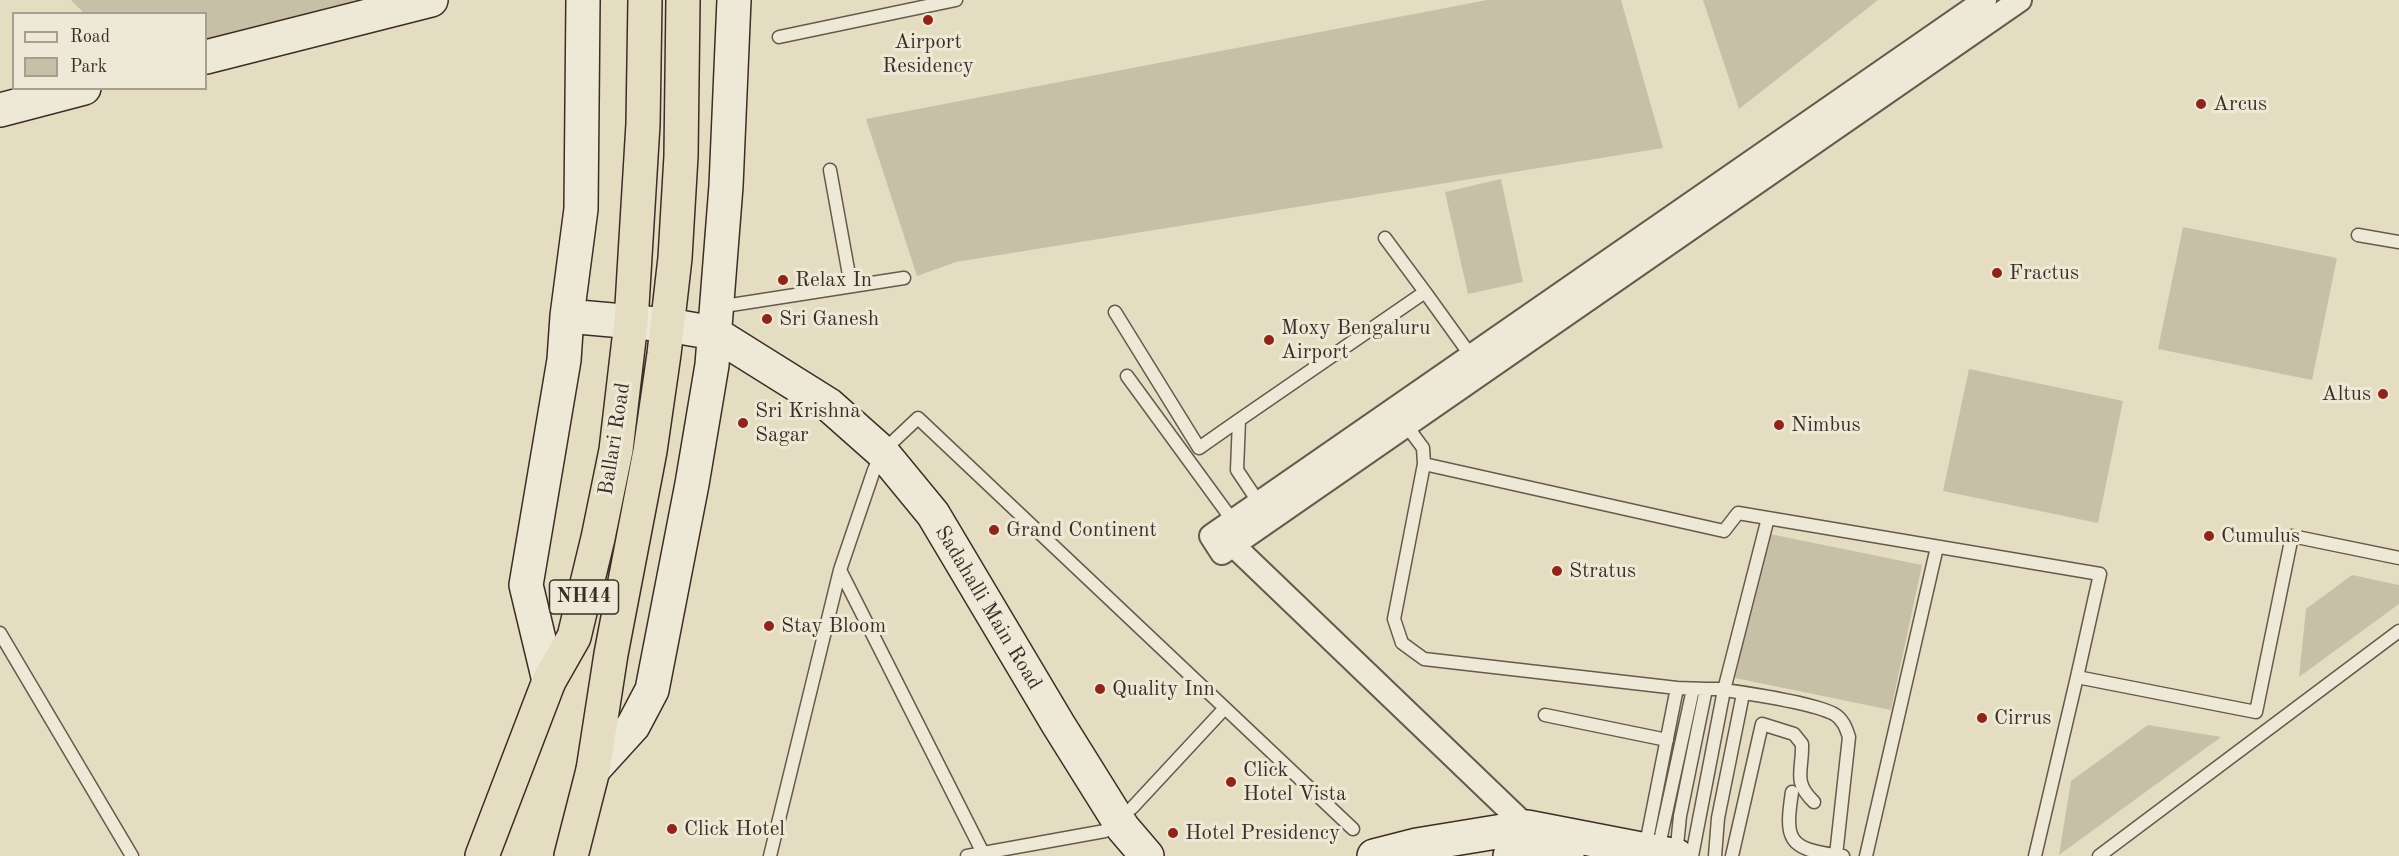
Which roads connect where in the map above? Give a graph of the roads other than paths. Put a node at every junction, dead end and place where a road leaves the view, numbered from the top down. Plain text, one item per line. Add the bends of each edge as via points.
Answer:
1 (431, 0) edge
2 (584, 0) edge
3 (645, 0) edge
4 (683, 0) edge
5 (734, 0) edge
6 (956, 0) edge
7 (1985, 0) edge
8 (2020, 0) edge
9 (779, 38) dead end
10 (207, 57) edge
11 (76, 90) edge
12 (0, 110) edge
13 (830, 170) dead end
14 (2358, 236) dead end
15 (1385, 238) dead end
16 (2399, 242) edge
17 (904, 278) dead end
18 (851, 286) junction
19 (1425, 292) junction
20 (1115, 312) dead end
21 (567, 316) junction
22 (715, 320) junction
23 (631, 322) junction
24 (668, 325) junction
25 (1471, 356) junction
26 (1126, 376) dead end
27 (1239, 420) junction
28 (1406, 425) junction
29 (1199, 448) junction
30 (1186, 457) junction
31 (878, 461) junction
32 (1424, 464) junction
33 (1258, 503) junction
34 (1768, 518) junction
35 (1233, 520) junction
36 (1222, 545) junction
37 (1937, 547) junction
38 (2399, 558) edge
39 (840, 570) junction
40 (2399, 631) edge
41 (0, 633) edge
42 (2077, 676) junction
43 (549, 681) junction
44 (1677, 688) junction
45 (1693, 689) junction
46 (1706, 689) junction
47 (1724, 690) junction
48 (1743, 693) junction
49 (1224, 709) junction
50 (1545, 715) dead end
51 (1667, 740) junction
52 (1068, 757) junction
53 (593, 770) junction
54 (1792, 792) dead end
55 (1814, 802) dead end
56 (1132, 808) dead end
57 (1527, 827) junction
58 (1353, 829) dead end
59 (1113, 844) edge
60 (1654, 852) edge
61 (983, 853) junction
62 (1840, 855) edge
63 (132, 856) edge
64 (482, 856) edge
65 (571, 856) edge
66 (770, 856) edge
67 (967, 856) edge
68 (1147, 856) edge
69 (1374, 856) edge
70 (1510, 856) edge
71 (1567, 856) edge
72 (1692, 856) edge
73 (1715, 856) edge
74 (1732, 856) edge
75 (1866, 856) edge
76 (2036, 856) edge
77 (2099, 856) edge

1 - 10 street
2 - 21 street via 581,209
3 - 23 highway, Ballari Road / NH44 via 643,124
4 - 24 highway, Ballari Road / NH44 via 681,156
5 - 22 street via 726,186
6 - 9 lane
7 - 25 street
8 - 28 street
11 - 12 street
13 - 18 lane
14 - 16 lane
15 - 19 lane
17 - 18 lane
18 - 22 lane
19 - 25 lane
19 - 27 lane
20 - 29 lane
21 - 23 street
21 - 43 street via 564,360 526,585
22 - 24 street
22 - 31 street, Sadahalli Main Road via 798,388 817,414
22 - 53 street via 712,365 692,484 652,690 633,726
23 - 24 street
23 - 43 highway, Ballari Road / NH44 via 616,450 598,538 574,637
24 - 53 highway, Ballari Road / NH44 via 650,452
25 - 33 street
26 - 30 lane
27 - 29 lane
27 - 33 lane via 1237,470
28 - 32 lane via 1423,447
28 - 36 street
29 - 30 lane
30 - 35 lane
31 - 39 lane
31 - 49 lane via 918,418
31 - 52 street, Sadahalli Main Road
32 - 34 lane via 1724,531 1738,513
32 - 44 lane via 1394,619 1402,643 1425,659
33 - 35 street
34 - 37 lane
34 - 47 lane
35 - 36 street
36 - 57 street
37 - 42 lane via 2100,574
37 - 75 lane
38 - 42 lane via 2292,536 2256,712
39 - 61 lane
39 - 66 lane
40 - 77 lane
41 - 63 lane
42 - 76 lane
43 - 64 highway, Ballari Road / NH44
44 - 45 lane
44 - 51 lane
45 - 46 lane
45 - 60 lane
46 - 47 lane
46 - 60 lane via 1680,816
47 - 48 lane
47 - 72 lane
48 - 62 lane via 1816,708 1835,714 1845,724 1849,737
48 - 73 lane via 1718,818
49 - 56 lane
49 - 58 lane
50 - 51 lane
51 - 60 lane
52 - 59 street, Sadahalli Main Road
52 - 68 street, Sadahalli Main Road
53 - 65 highway, Ballari Road / NH44
54 - 62 lane via 1787,824 1794,839 1808,851
55 - 74 lane via 1803,791 1798,776 1802,744 1794,734 1762,724
57 - 60 street
57 - 69 street
59 - 61 lane
61 - 67 lane
70 - 71 street via 1538,852

